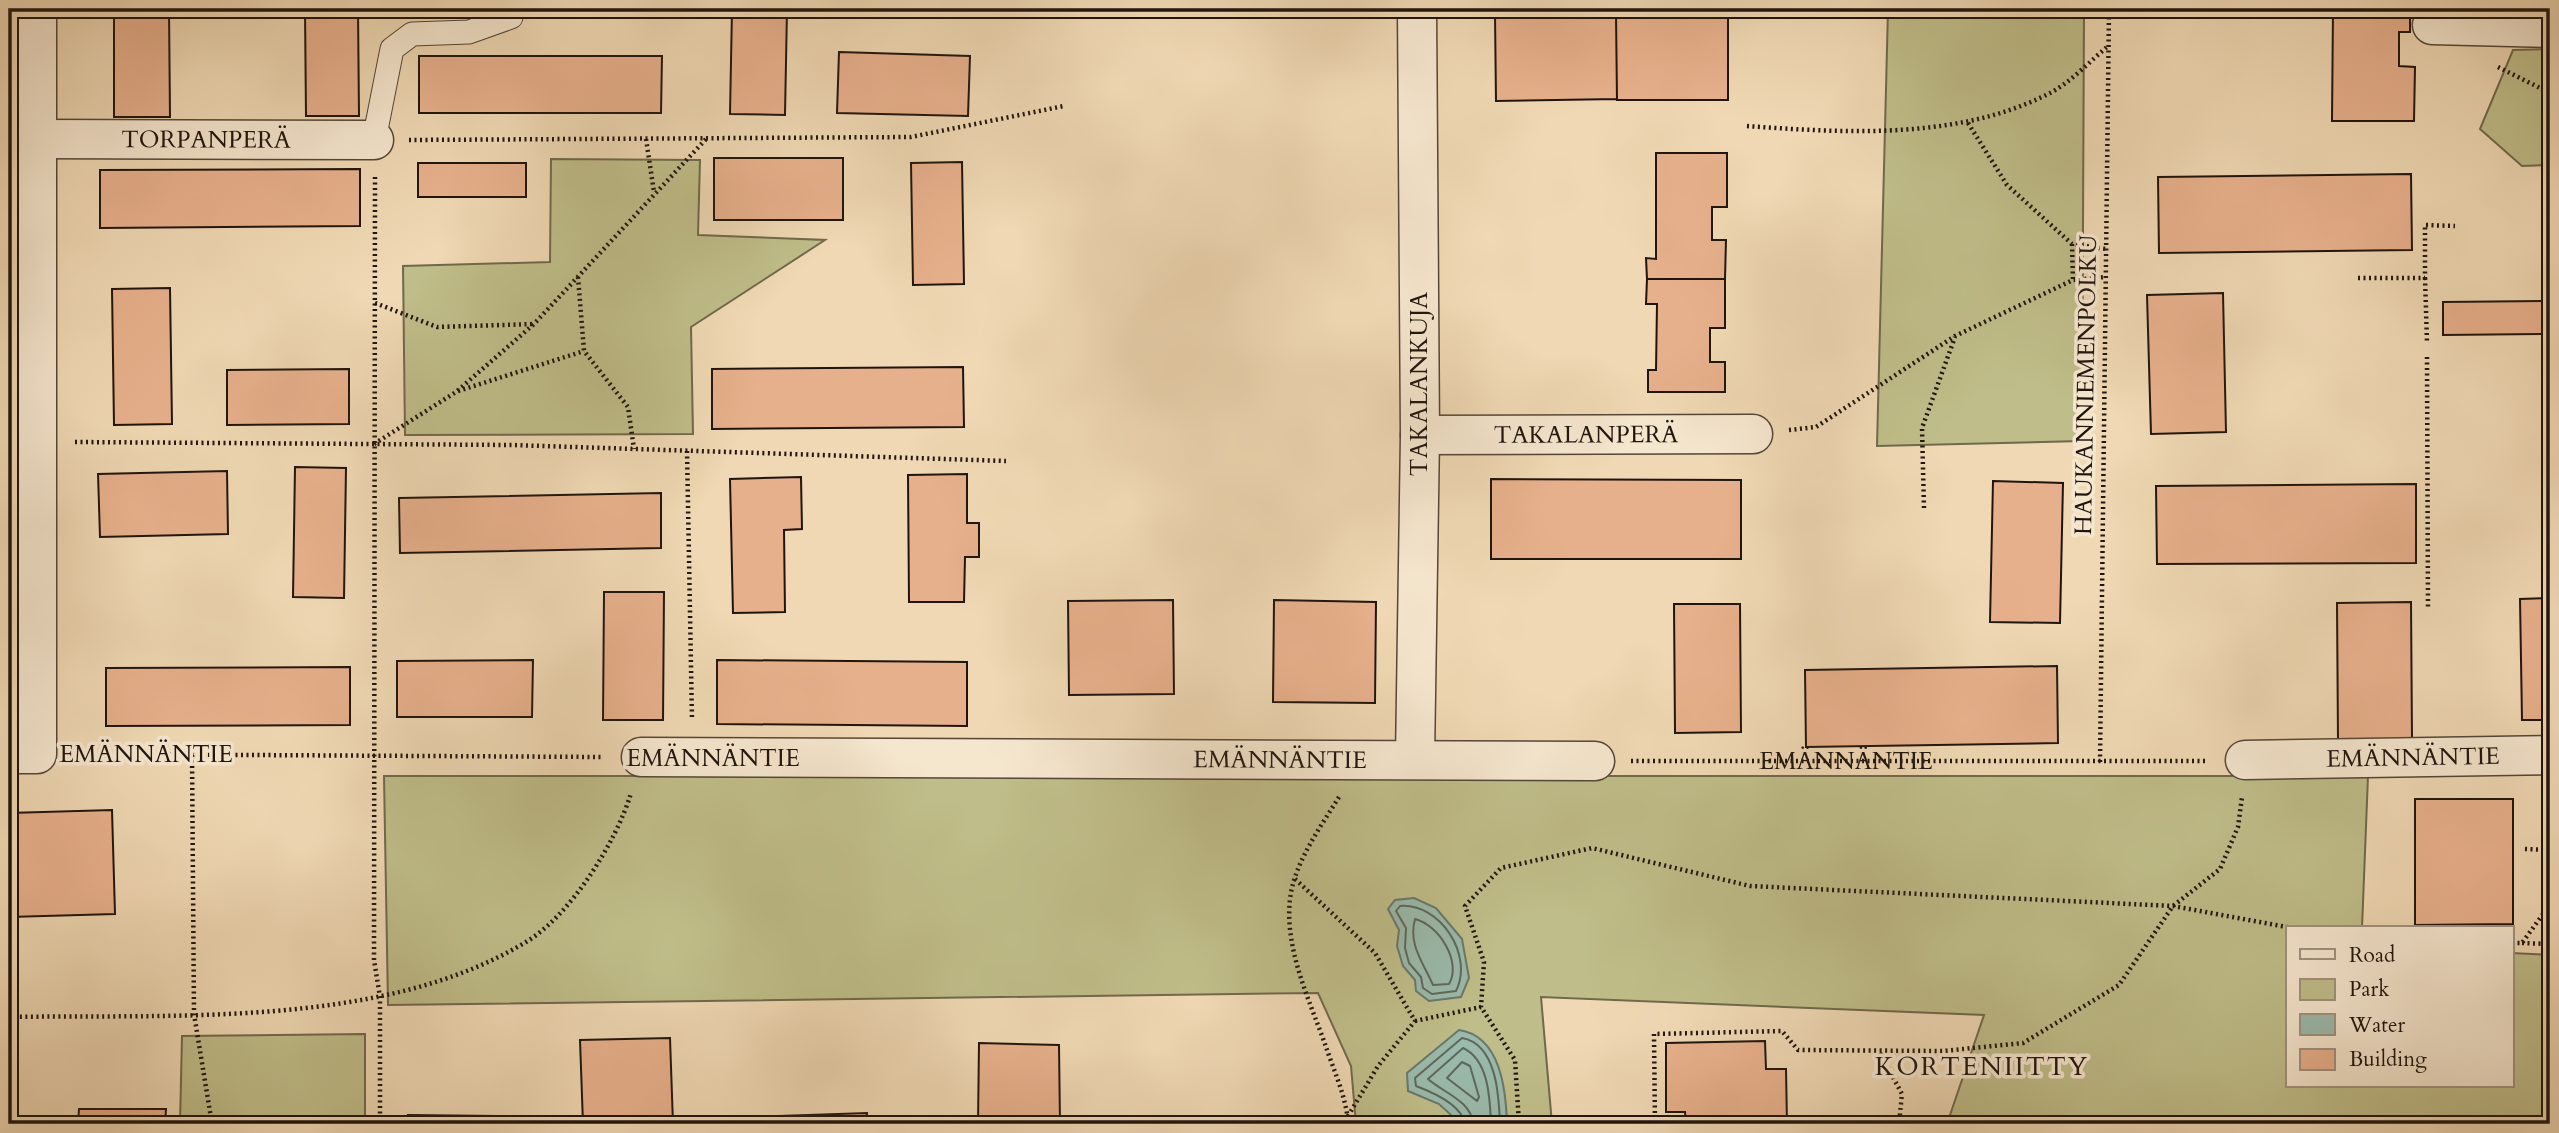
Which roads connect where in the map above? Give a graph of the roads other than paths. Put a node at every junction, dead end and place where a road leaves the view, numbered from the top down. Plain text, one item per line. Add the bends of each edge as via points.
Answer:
1 (37, 9) edge
2 (511, 9) edge
3 (1417, 9) edge
4 (2432, 25) dead end
5 (2550, 28) edge
6 (24, 139) edge
7 (374, 140) joint
8 (1420, 435) junction
9 (1753, 435) road end
10 (22, 439) edge
11 (23, 754) edge
12 (2550, 755) edge
13 (641, 757) road end
14 (1415, 759) junction
15 (2245, 760) road end
16 (1595, 761) road end

1 - 6 street
2 - 7 lane via 511,17 469,32 412,34 392,49
3 - 8 street, TAKALANKUJA
4 - 5 street
6 - 7 street, TORPANPERÄ
6 - 10 street
8 - 9 street, TAKALANPERÄ
8 - 14 street, TAKALANKUJA
10 - 11 street
12 - 15 street, EMÄNNÄNTIE
13 - 14 street, EMÄNNÄNTIE
14 - 16 street, EMÄNNÄNTIE

